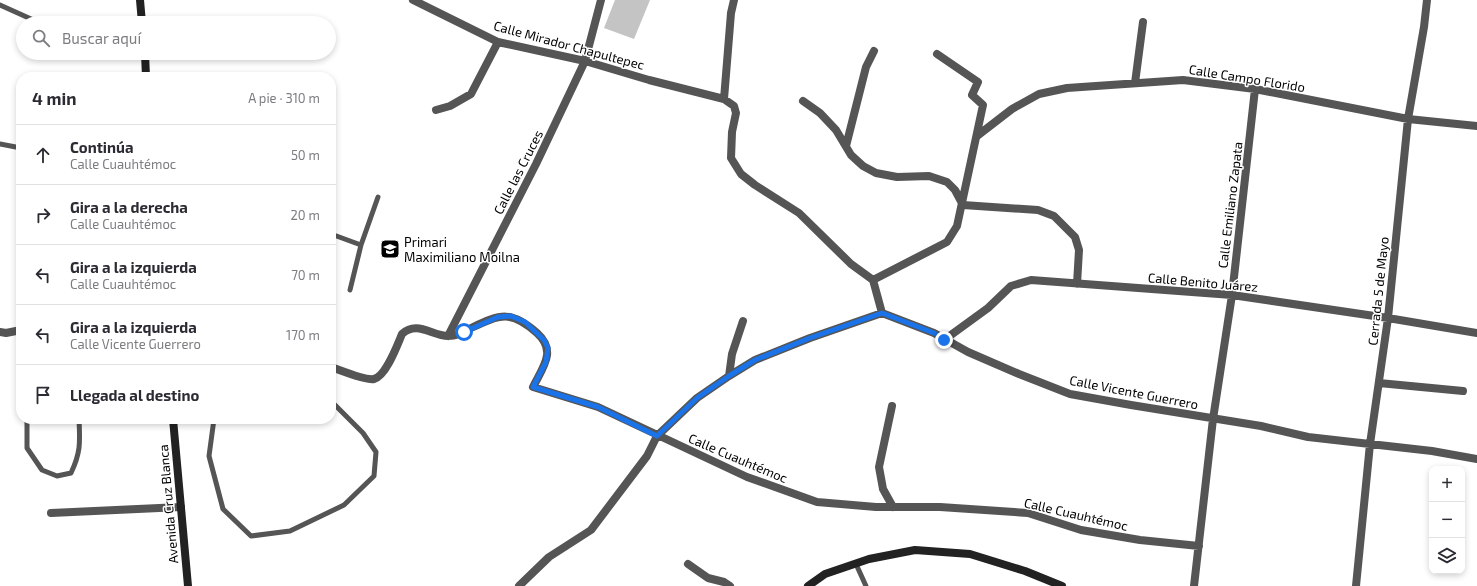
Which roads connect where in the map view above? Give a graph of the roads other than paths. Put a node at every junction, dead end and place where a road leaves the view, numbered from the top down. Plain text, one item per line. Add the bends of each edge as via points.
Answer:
1 (140, 0) edge
2 (414, 0) edge
3 (601, 0) edge
4 (734, 0) edge
5 (1427, 0) edge
6 (0, 5) edge
7 (24, 16) edge
8 (141, 16) edge
9 (1143, 22) dead end
10 (498, 42) junction
11 (874, 51) dead end
12 (937, 54) dead end
13 (145, 60) edge
14 (585, 60) junction
15 (146, 72) edge
16 (1135, 83) junction
17 (1256, 89) junction
18 (724, 98) junction
19 (802, 101) dead end
20 (436, 110) dead end
21 (1408, 118) junction
22 (1477, 126) edge
23 (977, 136) junction
24 (0, 144) edge
25 (846, 146) junction
26 (16, 147) edge
27 (378, 197) dead end
28 (962, 205) junction
29 (336, 236) edge
30 (362, 245) junction
31 (873, 280) junction
32 (1077, 284) junction
33 (350, 290) dead end
34 (1232, 295) junction
35 (882, 313) junction
36 (1388, 318) junction
37 (743, 321) dead end
38 (16, 331) edge
39 (0, 332) edge
40 (1477, 333) edge
41 (448, 336) junction
42 (944, 340) junction
43 (336, 369) edge
44 (729, 376) junction
45 (1379, 383) junction
46 (1463, 391) dead end
47 (336, 406) edge
48 (892, 406) dead end
49 (1214, 419) junction
50 (27, 424) edge
51 (79, 424) edge
52 (173, 424) edge
53 (213, 424) edge
54 (657, 436) junction
55 (1370, 444) junction
56 (1477, 459) edge
57 (181, 507) junction
58 (893, 507) junction
59 (51, 513) dead end
60 (1199, 546) junction
61 (688, 564) dead end
62 (856, 564) junction
63 (188, 586) edge
64 (519, 586) edge
65 (730, 586) edge
66 (810, 586) edge
67 (866, 586) edge
68 (1062, 586) edge
69 (1194, 586) edge
70 (1356, 586) edge

1 - 8 main road
2 - 10 street, Calle Mirador Chapultepec
3 - 14 street, Calle las Cruces
4 - 18 street
5 - 21 street, Cerrada 5 de Mayo
6 - 7 lane
9 - 16 street
10 - 14 street, Calle Mirador Chapultepec
10 - 20 street via 471,94 450,106
11 - 25 street via 866,67
12 - 23 street via 978,82 972,95 983,105
13 - 15 main road
14 - 18 street, Calle Mirador Chapultepec via 649,80
14 - 41 street, Calle las Cruces via 536,164
16 - 17 street, Calle Campo Florido via 1183,80
16 - 23 street, Calle Campo Florido via 1067,88 1039,94 1012,109
17 - 21 street, Calle Campo Florido
17 - 34 street, Calle Emiliano Zapata
18 - 31 street via 734,106 736,113 731,158 742,174 799,213 851,264
19 - 25 street via 820,113 836,130
21 - 22 street, Calle Campo Florido
21 - 36 street, Cerrada 5 de Mayo
23 - 28 street
24 - 26 lane
25 - 28 street via 851,155 863,166 876,173 897,177 929,176 947,182 955,190
27 - 30 lane
28 - 31 street via 957,226 947,242
28 - 32 street via 1038,210 1054,216 1075,237 1079,250
29 - 30 lane
30 - 33 lane
31 - 35 street
32 - 34 street, Calle Benito Juárez
32 - 42 street, Calle Benito Juárez via 1031,280 1011,286 988,308
34 - 36 street, Calle Benito Juárez
34 - 49 street, Calle Emiliano Zapata
35 - 42 street, Calle Vicente Guerrero via 934,333
35 - 44 street via 755,360
36 - 40 street, Calle Benito Juárez
36 - 45 street, Cerrada 5 de Mayo
37 - 44 street via 732,354
38 - 39 street via 6,334
41 - 43 street, Calle Cuauhtémoc via 415,328 408,329 402,334 383,373 374,379
41 - 54 street, Calle Cuauhtémoc via 498,317 511,316 525,322 544,340 548,348 546,362 533,387 598,407
42 - 49 street, Calle Vicente Guerrero via 1070,394
44 - 54 street via 697,398
45 - 46 street
45 - 55 street, Cerrada 5 de Mayo
47 - 53 lane via 364,433 376,452 374,476 344,505 290,532 251,536 222,509 209,456
48 - 58 street via 879,467 883,489
49 - 55 street, Calle Vicente Guerrero via 1308,437
49 - 60 street, Calle Emiliano Zapata
50 - 51 lane via 27,448 42,470 57,476 71,473 77,460 81,444
52 - 57 main road, Avenida Cruz Blanca
54 - 58 street, Calle Cuauhtémoc via 747,477 817,502
54 - 64 street via 647,456 591,530 549,557
55 - 56 street, Calle Vicente Guerrero via 1432,450
55 - 70 street, Cerrada 5 de Mayo
57 - 59 street
57 - 63 main road, Avenida Cruz Blanca
58 - 60 street, Calle Cuauhtémoc via 940,507 1028,513 1081,530
60 - 69 street, Calle Emiliano Zapata
61 - 65 street via 708,578
62 - 66 main road via 825,574
62 - 67 lane
62 - 68 main road via 915,550 970,554 1025,571

